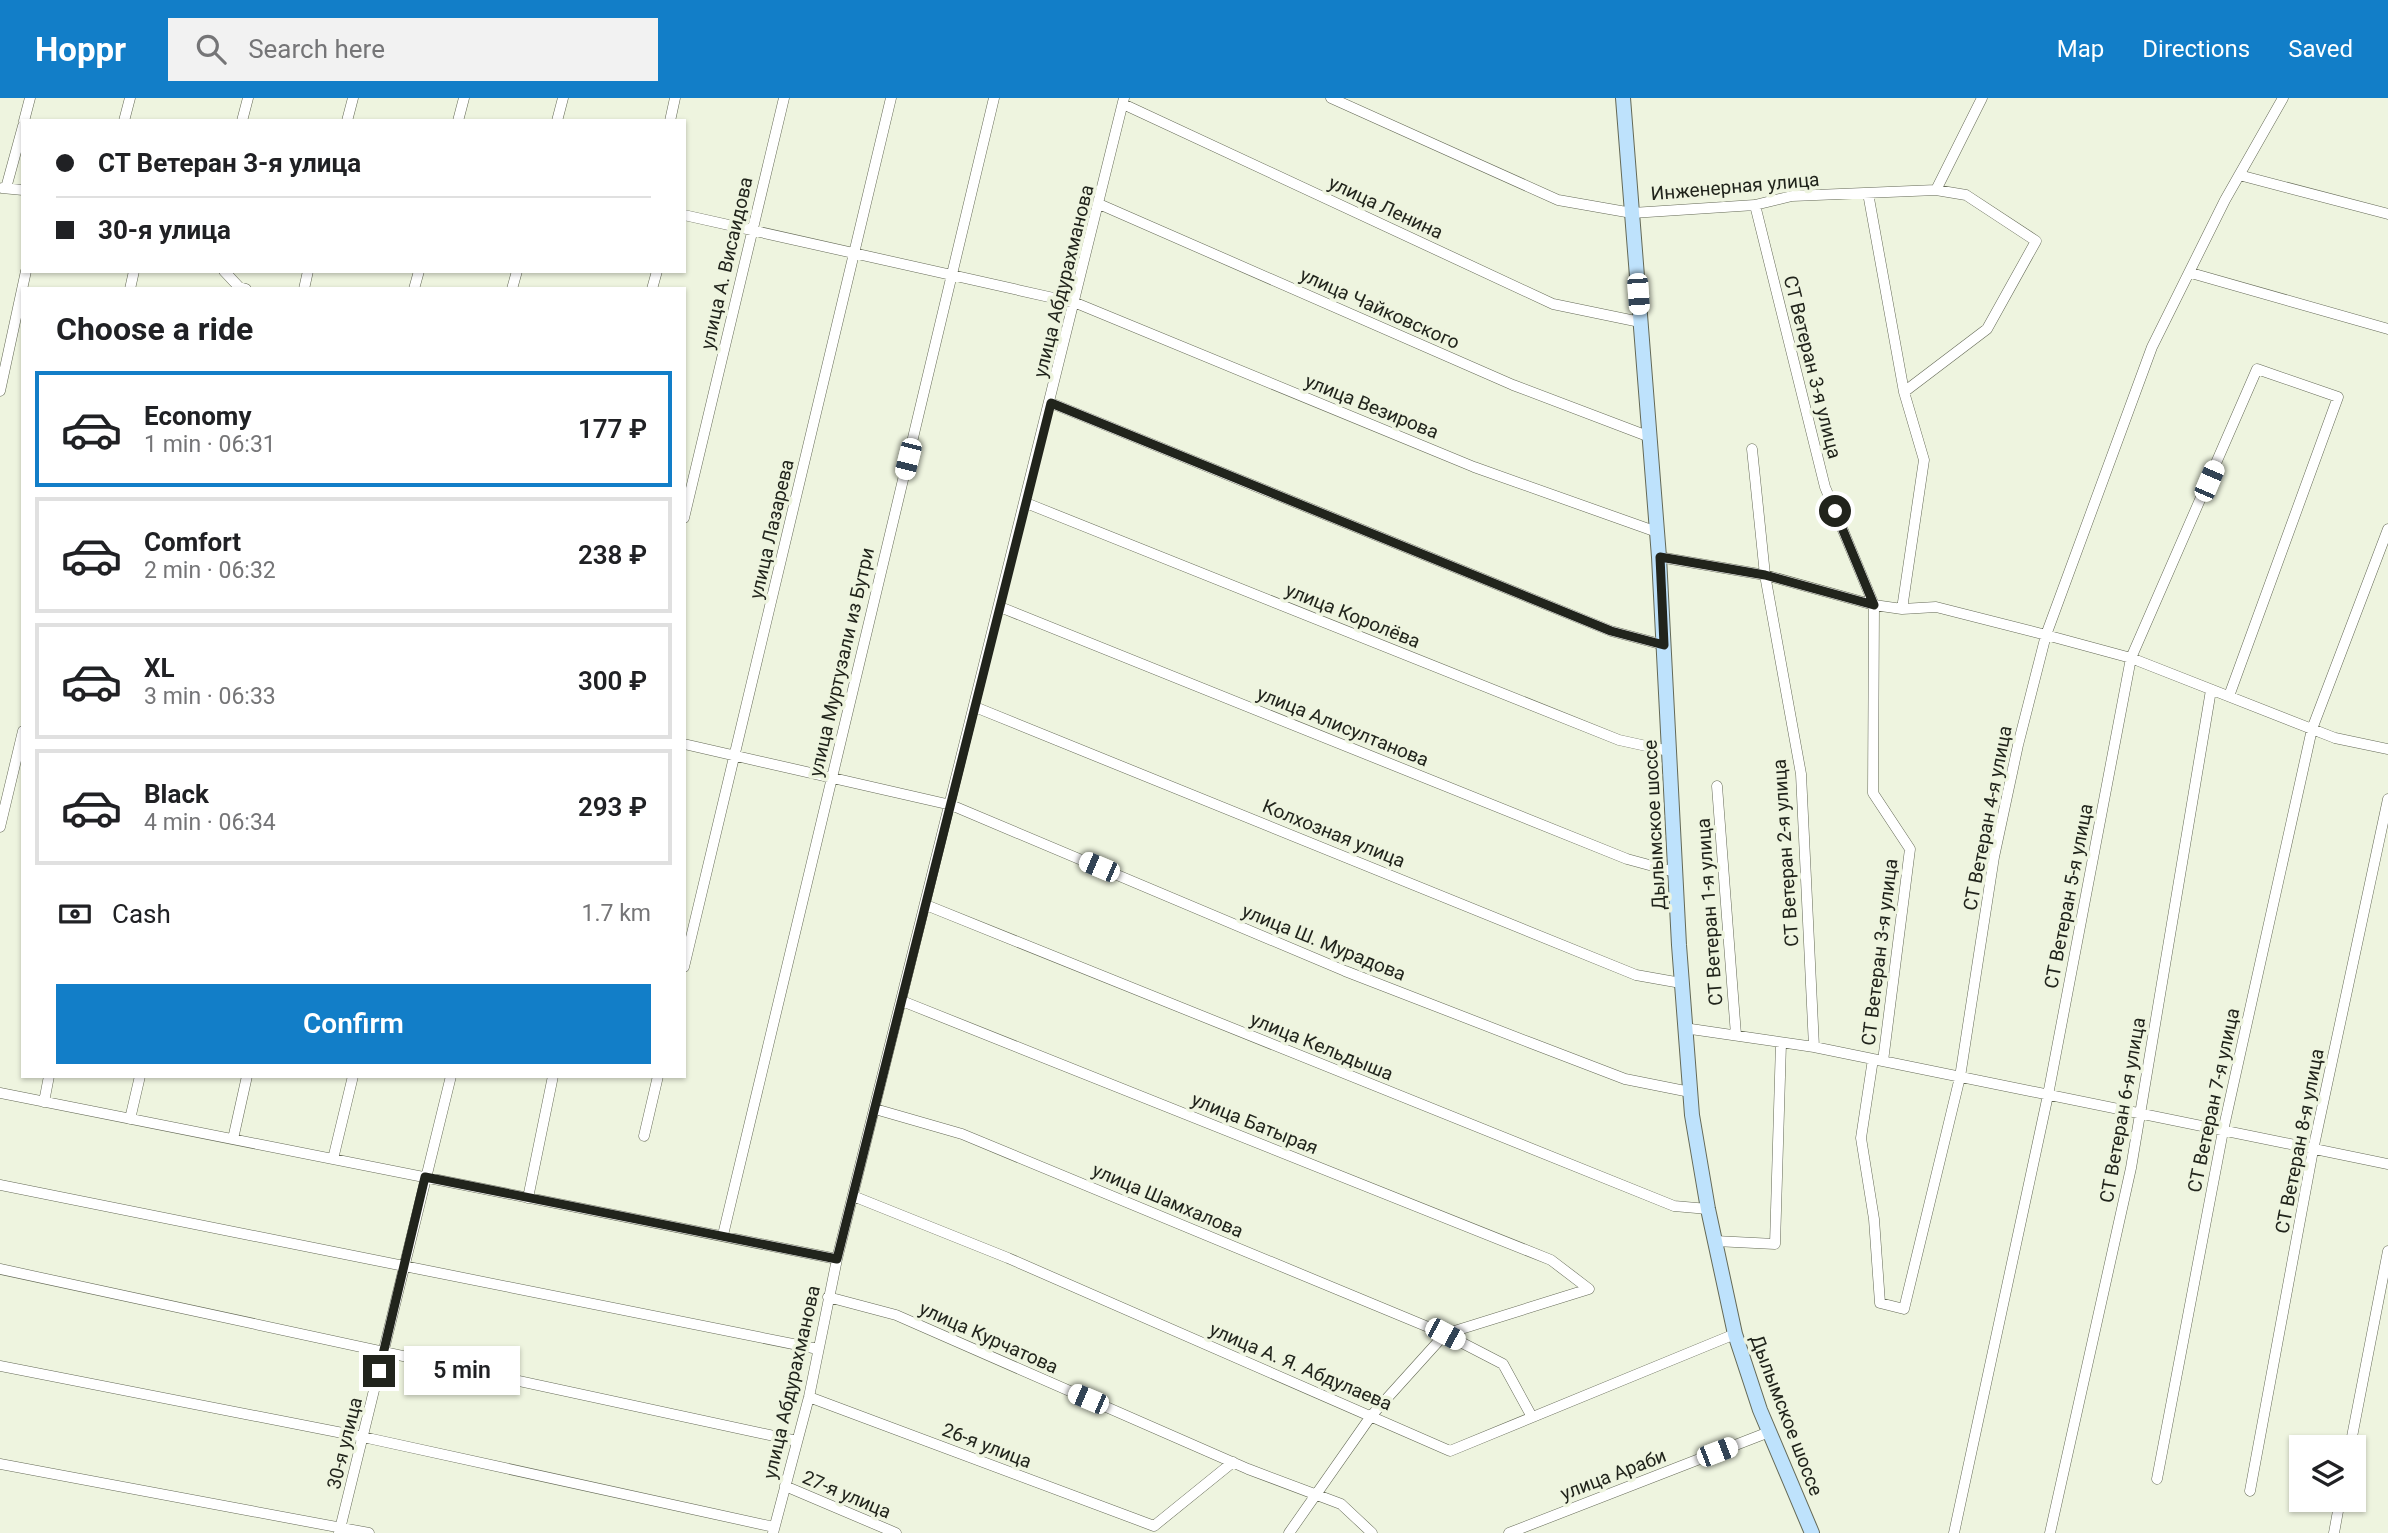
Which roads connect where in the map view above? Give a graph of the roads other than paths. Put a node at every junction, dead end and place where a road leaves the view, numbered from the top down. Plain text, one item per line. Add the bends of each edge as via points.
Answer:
1 (30, 98) edge
2 (130, 98) edge
3 (248, 98) edge
4 (353, 98) edge
5 (464, 98) edge
6 (564, 98) edge
7 (675, 98) edge
8 (783, 98) edge
9 (891, 98) edge
10 (994, 98) edge
11 (1331, 98) edge
12 (1623, 98) edge
13 (1982, 98) edge
14 (2283, 98) edge
15 (1124, 101) edge
16 (25, 119) edge
17 (125, 119) edge
18 (243, 119) edge
19 (348, 119) edge
20 (459, 119) edge
21 (558, 119) edge
22 (670, 119) edge
23 (21, 132) edge
24 (2239, 175) junction
25 (3, 188) edge
26 (21, 190) edge
27 (1936, 190) junction
28 (1868, 193) junction
29 (1099, 204) junction
30 (1755, 205) junction
31 (1632, 213) junction
32 (2388, 214) edge
33 (686, 215) edge
34 (752, 230) junction
35 (855, 252) junction
36 (226, 273) edge
37 (952, 273) junction
38 (2191, 273) junction
39 (240, 287) edge
40 (21, 294) edge
41 (1076, 303) junction
42 (1640, 322) junction
43 (2388, 329) edge
44 (0, 391) edge
45 (1904, 392) junction
46 (1051, 403) junction
47 (1650, 437) junction
48 (1752, 449) dead end
49 (1026, 503) junction
50 (686, 510) edge
51 (2388, 530) edge
52 (1657, 532) junction
53 (1660, 557) junction
54 (1765, 575) junction
55 (1874, 605) junction
56 (1000, 607) junction
57 (1902, 609) junction
58 (2046, 635) junction
59 (1664, 645) junction
60 (2131, 658) junction
61 (2211, 690) junction
62 (2229, 696) junction
63 (975, 707) junction
64 (2312, 729) junction
65 (21, 739) edge
66 (686, 744) edge
67 (2388, 749) edge
68 (1669, 751) junction
69 (735, 755) junction
70 (832, 778) junction
71 (1717, 786) dead end
72 (2388, 799) edge
73 (951, 805) junction
74 (0, 827) edge
75 (1675, 872) junction
76 (926, 905) junction
77 (686, 959) edge
78 (1681, 983) junction
79 (902, 1001) junction
80 (1684, 1028) junction
81 (1736, 1035) junction
82 (1781, 1043) junction
83 (1814, 1047) junction
84 (1878, 1060) junction
85 (1960, 1077) junction
86 (49, 1078) edge
87 (140, 1078) edge
88 (247, 1078) edge
89 (353, 1078) edge
90 (450, 1078) edge
91 (553, 1078) edge
92 (658, 1078) edge
93 (1690, 1091) junction
94 (0, 1093) edge
95 (2048, 1095) junction
96 (44, 1102) junction
97 (875, 1109) junction
98 (2140, 1114) junction
99 (130, 1119) junction
100 (2223, 1130) junction
101 (644, 1136) dead end
102 (233, 1139) junction
103 (2313, 1150) junction
104 (333, 1159) junction
105 (2388, 1164) edge
106 (425, 1177) junction
107 (0, 1185) edge
108 (853, 1196) junction
109 (528, 1198) junction
110 (1708, 1209) junction
111 (723, 1235) junction
112 (1715, 1241) junction
113 (2388, 1251) edge
114 (837, 1259) junction
115 (405, 1267) junction
116 (0, 1269) edge
117 (828, 1297) junction
118 (1904, 1309) joint
119 (1445, 1334) junction
120 (1735, 1334) junction
121 (818, 1349) junction
122 (385, 1350) junction
123 (0, 1366) edge
124 (808, 1397) junction
125 (1371, 1416) junction
126 (1532, 1417) junction
127 (1769, 1432) junction
128 (2352, 1435) edge
129 (363, 1437) junction
130 (797, 1441) junction
131 (1233, 1462) junction
132 (0, 1464) edge
133 (2157, 1479) dead end
134 (785, 1486) junction
135 (2250, 1492) dead end
136 (1315, 1495) junction
137 (2338, 1512) edge
138 (340, 1530) edge
139 (774, 1530) edge
140 (1808, 1532) edge
141 (369, 1533) edge
142 (896, 1533) edge
143 (1289, 1533) edge
144 (1372, 1533) edge
145 (1509, 1533) edge
146 (1954, 1533) edge
147 (2050, 1533) edge
148 (2334, 1533) edge

1 - 16 street
2 - 17 street
3 - 18 street
4 - 19 street
5 - 20 street
6 - 21 street
7 - 22 street
8 - 34 street, улица А. Висаидова
9 - 35 street, улица Лазарева
10 - 37 street, улица Муртузали из Бутри
11 - 31 street, Инженерная улица via 1558,200
12 - 31 main road, Дылымское шоссе
13 - 27 street
14 - 24 street, СТ Ветеран 4-я улица
15 - 29 street, улица Абдурахманова
15 - 42 street, улица Ленина via 1553,304
23 - 25 street
24 - 32 street
24 - 38 street, СТ Ветеран 4-я улица
25 - 26 street
27 - 28 street, Инженерная улица
27 - 45 street via 1966,195 2036,241 1987,329
28 - 30 street, Инженерная улица via 1792,196
28 - 45 street
29 - 41 street, улица Абдурахманова
29 - 47 street, улица Чайковского via 1513,385
30 - 31 street, Инженерная улица
30 - 55 street, СТ Ветеран 3-я улица via 1825,487
31 - 42 main road, Дылымское шоссе
33 - 34 street, улица Везирова
34 - 35 street, улица Везирова
34 - 50 street, улица А. Висаидова
35 - 37 street, улица Везирова
35 - 69 street, улица Лазарева
36 - 39 street
37 - 41 street, улица Везирова
37 - 70 street, улица Муртузали из Бутри
38 - 43 street
38 - 58 street, СТ Ветеран 4-я улица via 2152,347
40 - 44 street
41 - 46 street, улица Абдурахманова
41 - 52 street, улица Везирова via 1474,467
42 - 47 main road, Дылымское шоссе
45 - 57 street via 1924,460
46 - 49 street, улица Абдурахманова
46 - 59 street via 1611,631
47 - 52 main road, Дылымское шоссе
48 - 54 street, СТ Ветеран 2-я улица
49 - 56 street, улица Абдурахманова
49 - 68 street, улица Королёва via 1619,740
51 - 64 street, СТ Ветеран 7-я улица
52 - 53 main road, Дылымское шоссе
53 - 54 street
53 - 59 main road, Дылымское шоссе
54 - 55 street
54 - 83 street, СТ Ветеран 2-я улица via 1801,774
55 - 57 street
55 - 84 street, СТ Ветеран 3-я улица via 1873,793 1910,849
56 - 63 street, улица Абдурахманова
56 - 75 street, улица Алисултанова via 1615,854
57 - 58 street via 1936,607
58 - 60 street
58 - 85 street, СТ Ветеран 4-я улица via 1994,857
59 - 68 main road, Дылымское шоссе
60 - 61 street
60 - 62 street, СТ Ветеран 5-я улица via 2257,369 2339,397
60 - 95 street, СТ Ветеран 5-я улица
61 - 62 street
61 - 98 street, СТ Ветеран 6-я улица
62 - 64 street
63 - 73 street, улица Абдурахманова
63 - 78 street, Колхозная улица via 1636,975
64 - 67 street
64 - 100 street, СТ Ветеран 7-я улица
65 - 74 street
66 - 69 street, улица Ш. Мурадова
68 - 75 main road, Дылымское шоссе
69 - 70 street, улица Ш. Мурадова
69 - 77 street, улица Лазарева
70 - 73 street, улица Ш. Мурадова
70 - 111 street, улица Муртузали из Бутри
71 - 81 street, СТ Ветеран 1-я улица
72 - 103 street, СТ Ветеран 8-я улица
73 - 76 street, улица Абдурахманова
73 - 93 street, улица Ш. Мурадова via 1531,1043 1625,1079
75 - 78 main road, Дылымское шоссе
76 - 79 street, улица Абдурахманова
76 - 110 street, улица Кельдыша via 1674,1206
78 - 80 main road, Дылымское шоссе
79 - 97 street, улица Абдурахманова
79 - 119 street, улица Батырая via 1551,1260 1589,1289
80 - 81 street
80 - 93 main road, Дылымское шоссе
81 - 82 street
82 - 83 street
82 - 112 street via 1775,1244
83 - 84 street
84 - 85 street
84 - 118 street, СТ Ветеран 3-я улица via 1861,1138 1874,1219 1880,1303
85 - 95 street
85 - 118 street, СТ Ветеран 4-я улица
86 - 96 street
87 - 99 street
88 - 102 street
89 - 104 street
90 - 106 street, 30-я улица
91 - 109 street
92 - 101 street
93 - 110 main road, Дылымское шоссе
94 - 96 street
95 - 98 street
95 - 146 street, СТ Ветеран 5-я улица
96 - 99 street
97 - 108 street, улица Абдурахманова
97 - 119 street, улица Шамхалова via 962,1134
98 - 100 street
98 - 147 street, СТ Ветеран 6-я улица
99 - 102 street
100 - 103 street
100 - 133 street, СТ Ветеран 7-я улица
102 - 104 street
103 - 105 street
103 - 135 street, СТ Ветеран 8-я улица
104 - 106 street
106 - 109 street
106 - 115 street, 30-я улица
107 - 115 street
108 - 114 street, улица Абдурахманова
108 - 125 street, улица А. Я. Абдулаева via 1008,1258
109 - 111 street
110 - 112 main road, Дылымское шоссе
111 - 114 street
112 - 120 main road, Дылымское шоссе
113 - 128 street
114 - 117 street, улица Абдурахманова
115 - 121 street
115 - 122 street, 30-я улица
116 - 122 street
117 - 121 street, улица Абдурахманова
117 - 131 street, улица Курчатова via 896,1315
119 - 125 street
119 - 126 street, улица Шамхалова via 1503,1364
120 - 126 street, улица А. Я. Абдулаева
120 - 127 main road, Дылымское шоссе
121 - 124 street, улица Абдурахманова
122 - 129 street, 30-я улица
122 - 130 street
123 - 129 street
124 - 130 street, улица Абдурахманова
124 - 131 street, 26-я улица via 1154,1526
125 - 126 street, улица А. Я. Абдулаева via 1450,1451
125 - 136 street
127 - 140 main road, Дылымское шоссе
127 - 145 street, улица Араби
129 - 138 street, 30-я улица
129 - 139 street
130 - 134 street, улица Абдурахманова
131 - 136 street, улица Курчатова
132 - 138 street
134 - 139 street, улица Абдурахманова
134 - 142 street, 27-я улица
136 - 143 street
136 - 144 street via 1340,1504
137 - 148 street
138 - 141 street

